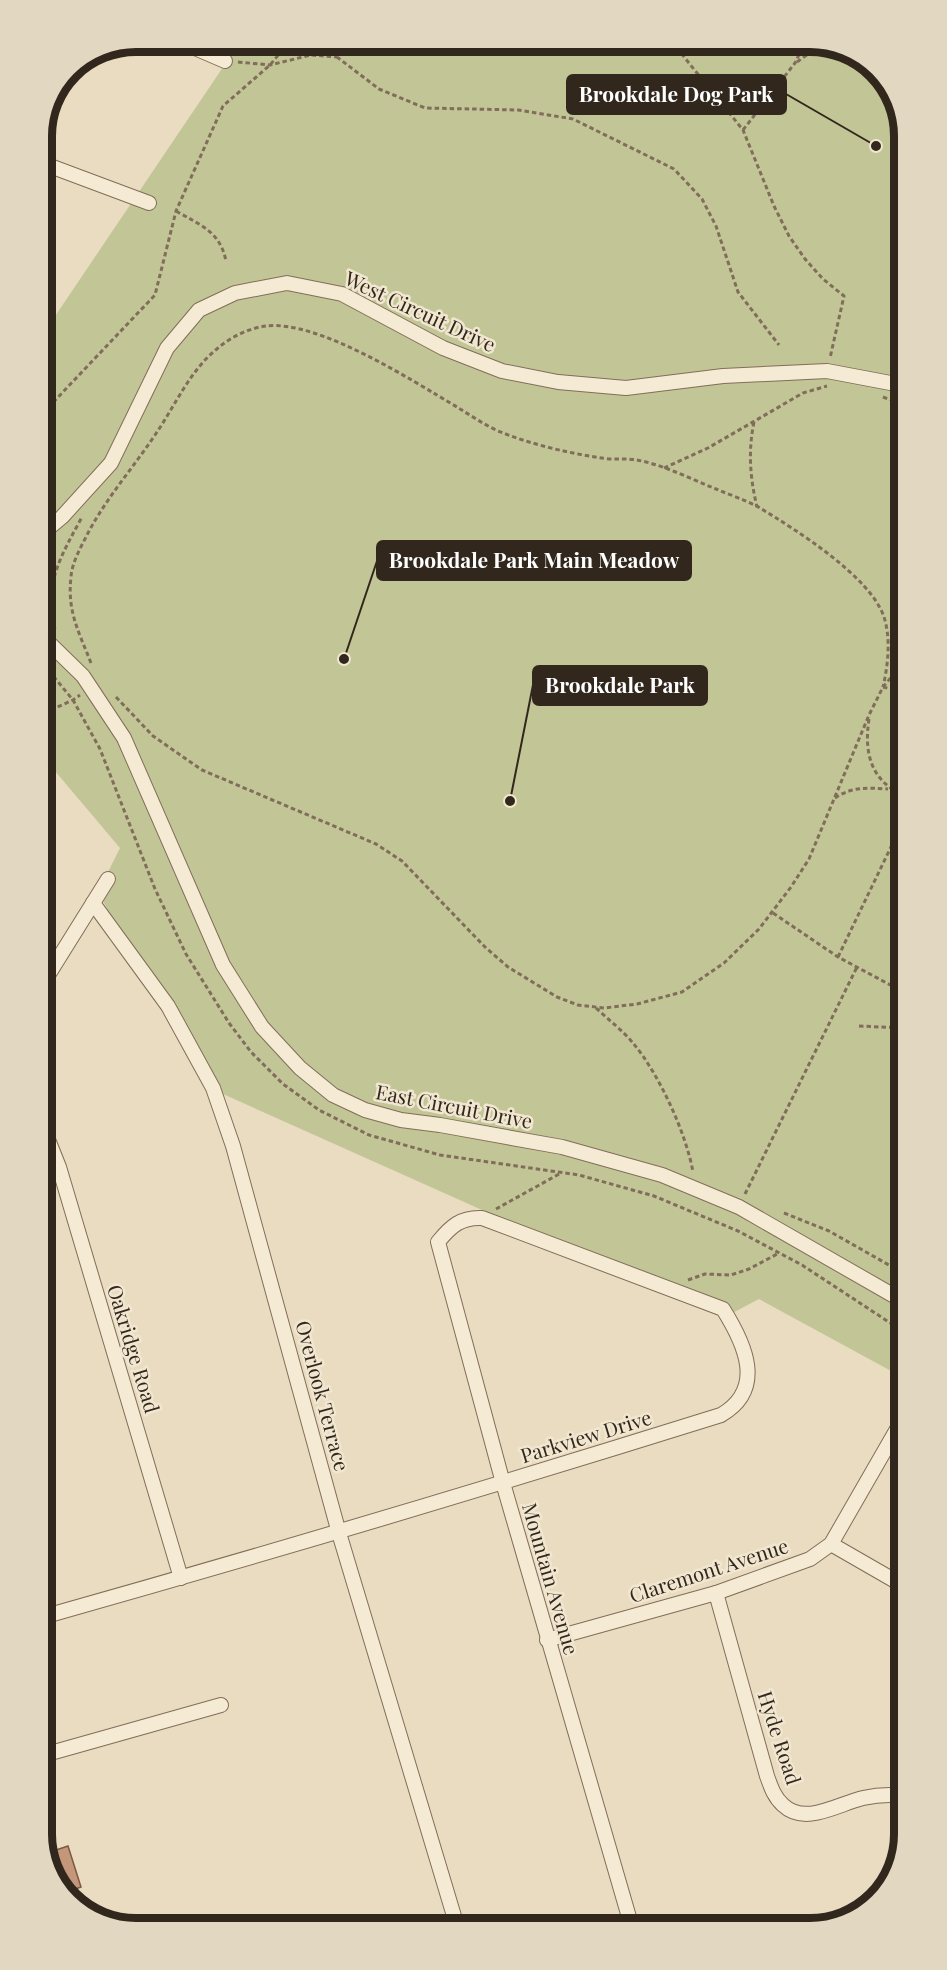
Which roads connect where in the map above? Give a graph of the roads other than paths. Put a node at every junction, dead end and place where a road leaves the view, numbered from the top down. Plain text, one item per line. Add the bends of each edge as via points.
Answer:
1 (204, 52) edge
2 (225, 61) road end
3 (53, 167) edge
4 (149, 202) dead end
5 (894, 384) edge
6 (53, 525) edge
7 (53, 640) edge
8 (108, 879) dead end
9 (93, 903) junction
10 (53, 968) edge
11 (52, 1151) edge
12 (438, 1242) joint
13 (894, 1296) edge
14 (894, 1434) edge
15 (503, 1483) junction
16 (339, 1533) junction
17 (831, 1544) junction
18 (181, 1578) junction
19 (894, 1580) edge
20 (716, 1593) junction
21 (52, 1614) edge
22 (548, 1640) junction
23 (221, 1705) dead end
24 (52, 1753) edge
25 (894, 1796) edge
26 (454, 1917) edge
27 (630, 1918) edge

1 - 2 street
3 - 4 street
5 - 6 street, West Circuit Drive via 827,371 723,376 626,387 558,382 502,371 443,348 342,294 286,283 235,293 199,310 166,348 111,463
7 - 13 street, East Circuit Drive via 83,676 124,738 223,965 262,1027 300,1068 333,1095 365,1110 401,1120 562,1147 645,1170 739,1207
8 - 9 street
9 - 10 street
9 - 16 street, Overlook Terrace via 168,1006 213,1088
11 - 18 street, Oakridge Road
12 - 15 street, Mountain Avenue
12 - 15 street, Parkview Drive via 449,1228 463,1220 482,1218 723,1309 744,1346 747,1385 740,1400 727,1412
14 - 17 street
15 - 16 street, Parkview Drive
15 - 22 street, Mountain Avenue
16 - 18 street, Parkview Drive
16 - 26 street, Overlook Terrace
17 - 19 street
17 - 20 street, Claremont Avenue via 810,1559
18 - 21 street, Parkview Drive
20 - 22 street, Claremont Avenue
20 - 25 street, Hyde Road via 767,1776 784,1807 812,1814 873,1796
22 - 27 street, Mountain Avenue
23 - 24 street

